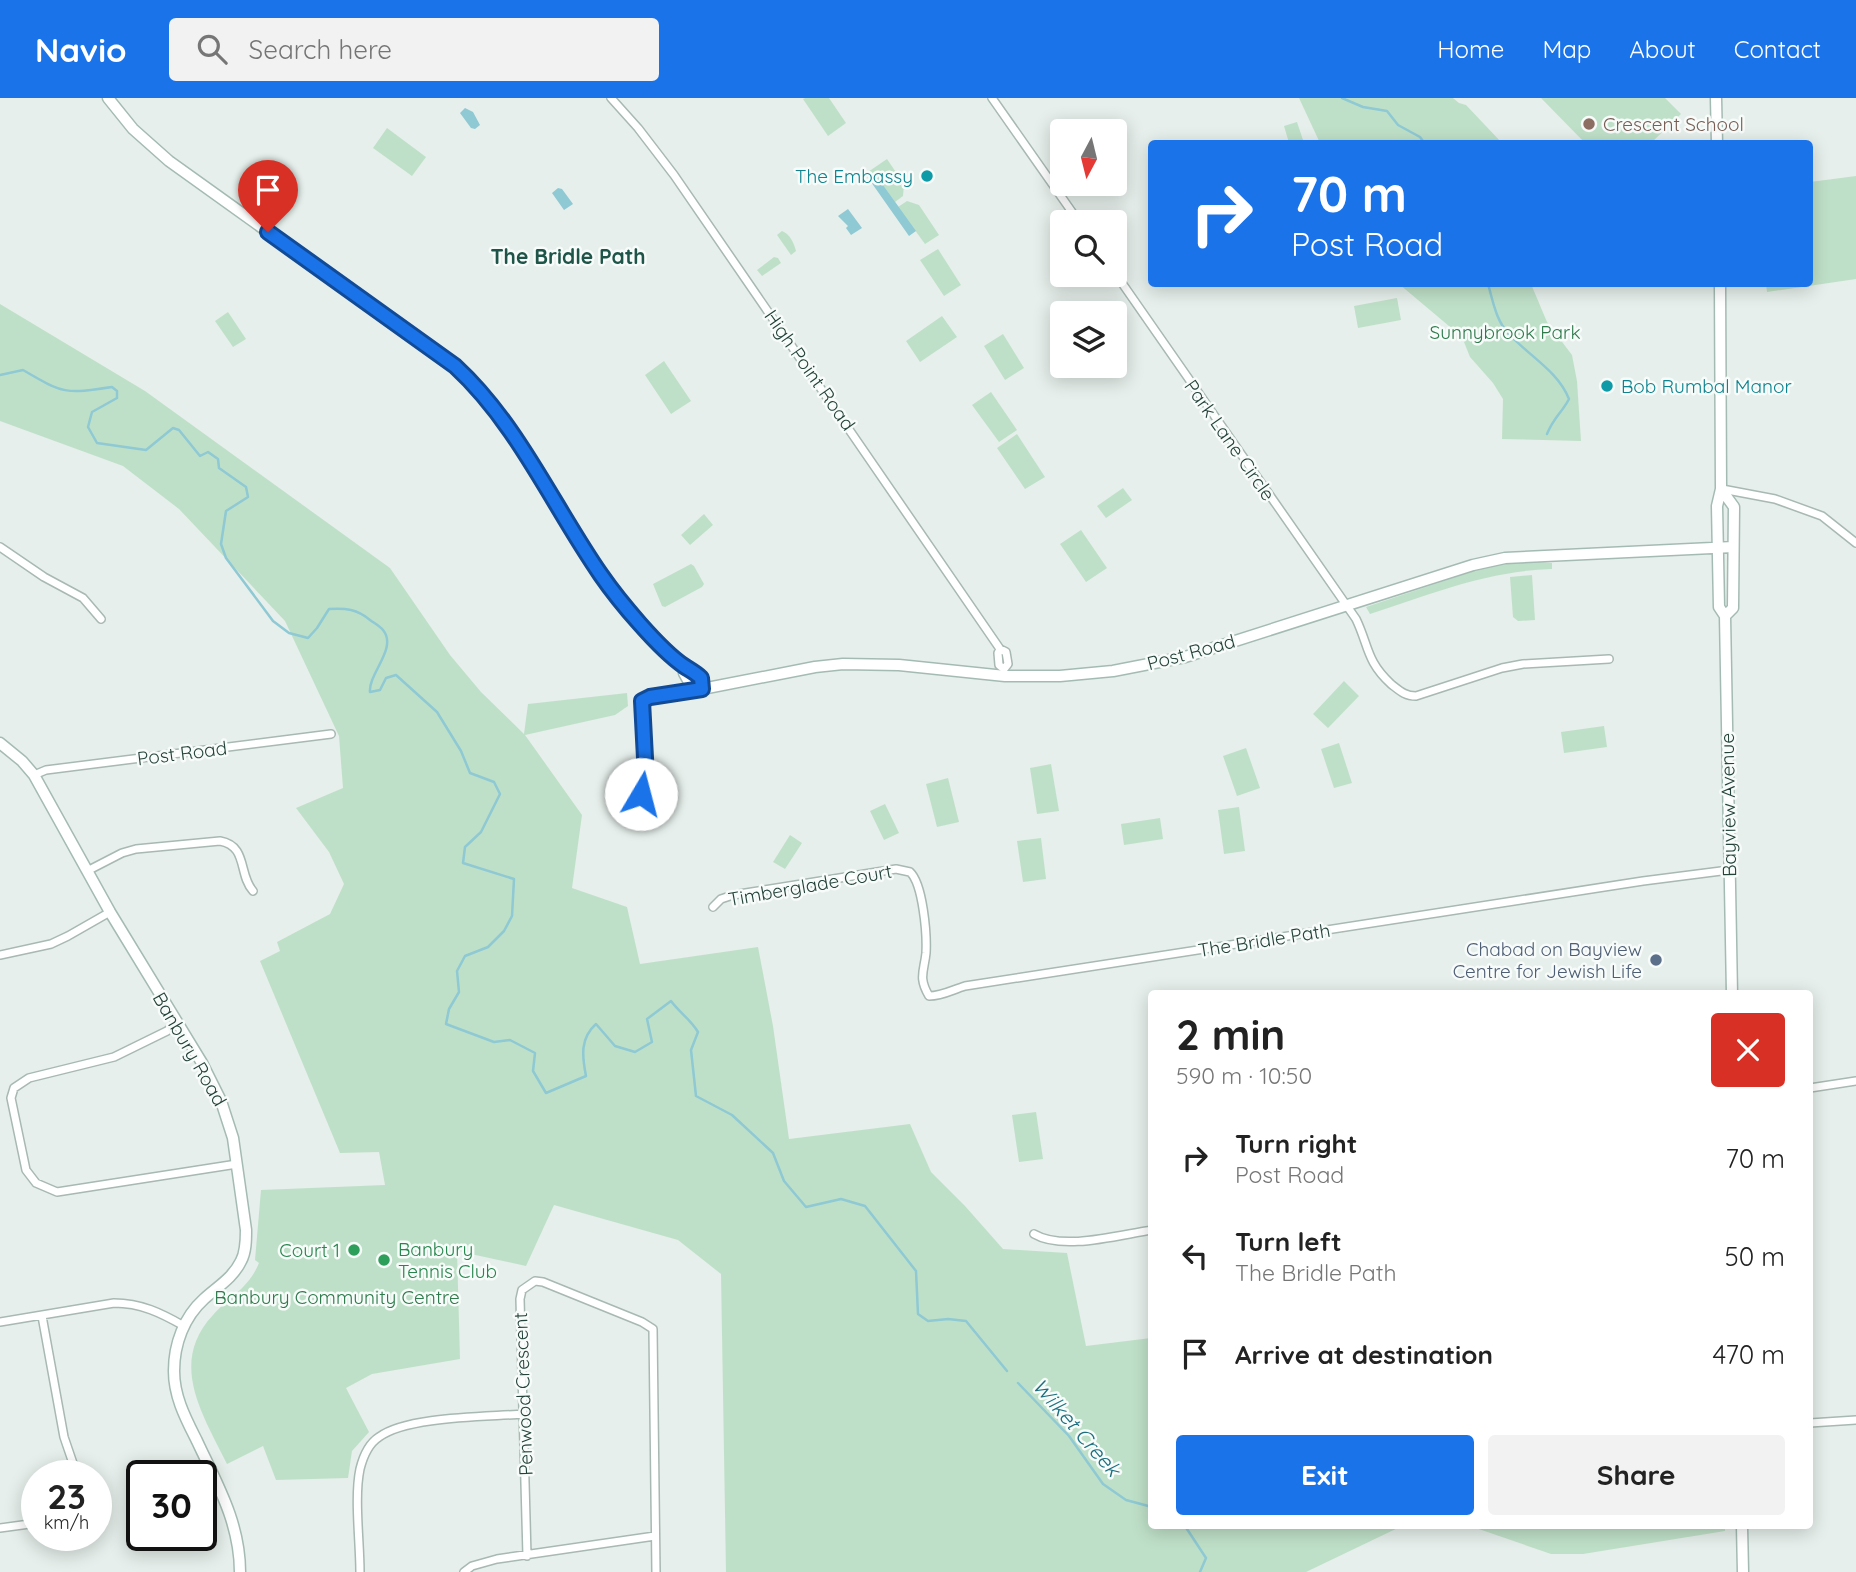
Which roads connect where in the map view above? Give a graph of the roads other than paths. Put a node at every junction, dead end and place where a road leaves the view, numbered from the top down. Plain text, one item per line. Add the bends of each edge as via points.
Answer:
1 (108, 98) edge
2 (611, 98) edge
3 (992, 98) edge
4 (1716, 98) edge
5 (1717, 140) edge
6 (1071, 210) edge
7 (1125, 287) edge
8 (1720, 287) edge
9 (1721, 489) junction
10 (1856, 543) edge
11 (0, 547) edge
12 (1734, 547) junction
13 (1718, 548) junction
14 (1346, 606) junction
15 (1725, 616) junction
16 (101, 619) dead end
17 (1609, 659) dead end
18 (1004, 672) junction
19 (702, 689) junction
20 (331, 734) dead end
21 (0, 743) edge
22 (34, 775) junction
23 (636, 807) dead end
24 (89, 870) junction
25 (1729, 870) junction
26 (909, 872) joint
27 (253, 891) dead end
28 (713, 907) dead end
29 (110, 912) junction
30 (0, 955) edge
31 (1732, 990) edge
32 (177, 1023) junction
33 (1856, 1081) edge
34 (1813, 1088) edge
35 (237, 1164) junction
36 (1148, 1231) edge
37 (1034, 1234) dead end
38 (43, 1316) junction
39 (0, 1322) edge
40 (184, 1326) junction
41 (523, 1414) junction
42 (1856, 1420) edge
43 (1813, 1423) edge
44 (72, 1460) edge
45 (21, 1525) edge
46 (0, 1528) edge
47 (1742, 1529) edge
48 (655, 1536) junction
49 (527, 1556) junction
50 (240, 1572) edge
51 (360, 1572) edge
52 (464, 1572) edge
53 (656, 1572) edge
54 (1742, 1572) edge

1 - 19 street via 169,160 472,382 499,415 602,577 685,667 689,682
2 - 18 street, High Point Road via 674,175 1006,652
3 - 6 street
4 - 5 street
7 - 14 street, Park Lane Circle
8 - 9 street, Bayview Avenue
9 - 10 street via 1775,499 1822,516
9 - 12 street, Bayview Avenue via 1734,507
9 - 13 street, Bayview Avenue
11 - 16 street via 83,598
12 - 13 street, Post Road
12 - 15 street, Bayview Avenue via 1733,608
13 - 14 street, Post Road via 1506,558
13 - 15 street, Bayview Avenue via 1719,607
14 - 17 street, Park Lane Circle via 1378,671 1407,696 1513,666
14 - 18 street, Post Road via 1185,657 1113,671 1060,676
15 - 25 street, Bayview Avenue
18 - 19 street, Post Road via 844,664
19 - 23 street, Post Road via 642,701 646,777
20 - 22 street, Post Road
21 - 22 street, Banbury Road
22 - 24 street, Banbury Road
24 - 27 street via 136,849 220,841 236,849
24 - 29 street, Banbury Road
25 - 26 street, The Bridle Path via 965,986 942,996 929,996 923,986 925,929 917,881
25 - 31 street, Bayview Avenue
26 - 28 street, Timberglade Court via 896,869 733,895
29 - 30 street via 51,944
29 - 32 street, Banbury Road
32 - 35 street, Banbury Road via 225,1108
32 - 35 street via 114,1057 29,1077 14,1088 11,1098 26,1170 36,1183 57,1192
33 - 34 street
35 - 40 street, Banbury Road via 246,1230 242,1260
36 - 37 street via 1069,1242 1046,1241
38 - 39 street
38 - 40 street via 128,1303
38 - 44 street
40 - 50 street, Banbury Road via 175,1357 175,1387 230,1511 239,1543
41 - 48 street, Penwood Crescent via 520,1298 528,1284 543,1282 653,1329
41 - 49 street, Penwood Crescent
41 - 51 street via 437,1421 392,1430 374,1441 360,1471
42 - 43 street
45 - 46 street
47 - 54 street
48 - 49 street
48 - 53 street
49 - 52 street via 484,1562

